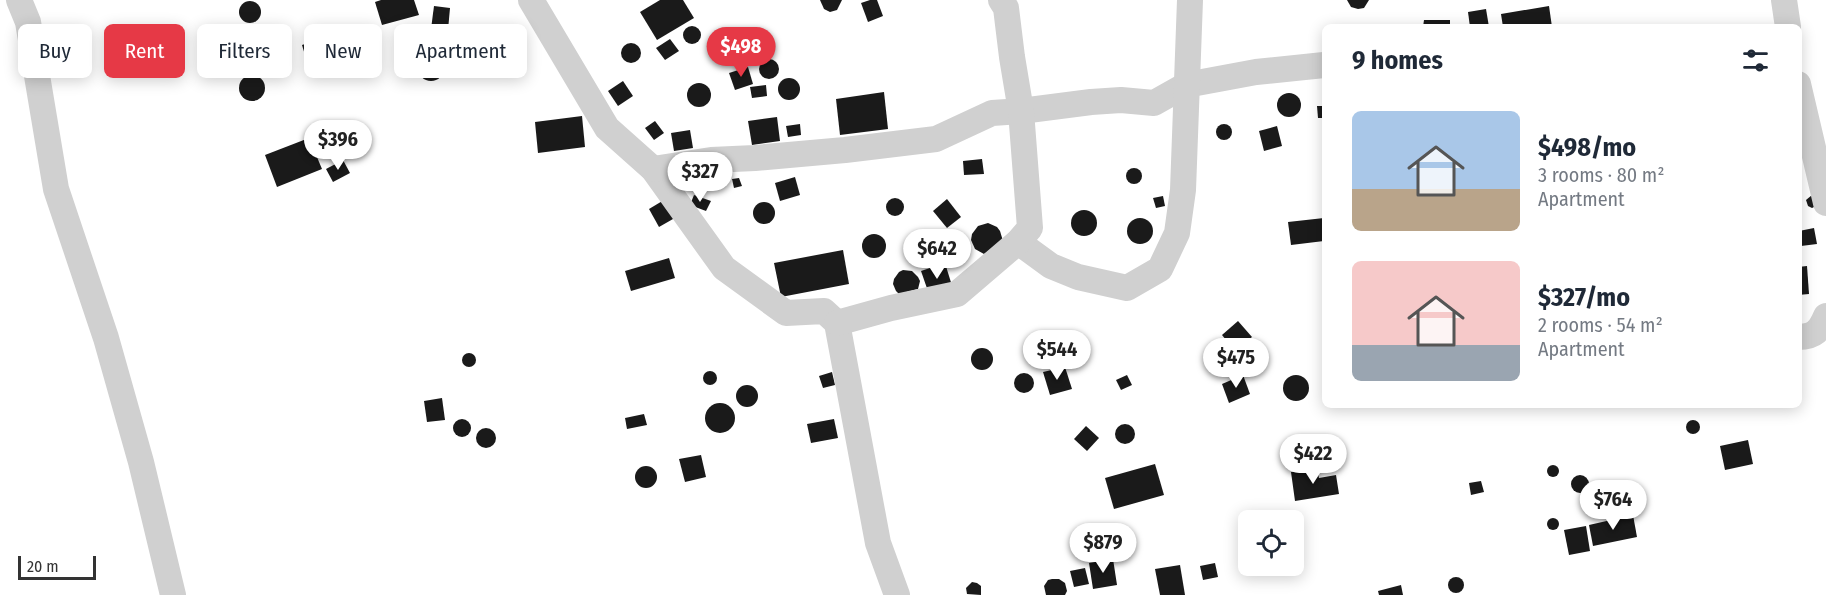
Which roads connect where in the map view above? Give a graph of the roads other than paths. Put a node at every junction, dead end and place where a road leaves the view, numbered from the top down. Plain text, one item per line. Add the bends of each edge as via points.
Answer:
1 (19, 0) edge
2 (531, 0) edge
3 (1001, 0) edge
4 (1190, 0) edge
5 (1784, 0) edge
6 (1788, 24) edge
7 (1322, 65) edge
8 (1186, 85) junction
9 (1802, 101) edge
10 (1021, 111) junction
11 (653, 169) junction
12 (1826, 203) edge
13 (1018, 242) junction
14 (1826, 316) edge
15 (837, 323) junction
16 (1802, 337) edge
17 (173, 595) edge
18 (897, 595) edge

1 - 17 street via 28,22 56,189 106,338
2 - 11 street via 607,128
3 - 10 street via 1006,8
4 - 8 street
5 - 6 street
7 - 8 street
8 - 10 street via 1154,103 1121,100
8 - 13 street via 1183,190 1177,233 1160,269 1127,288 1078,277 1051,266
9 - 12 street
10 - 11 street via 992,113 936,140 711,160
10 - 13 street via 1030,228
11 - 15 street via 724,268 786,313 824,311
13 - 15 street via 957,294
14 - 16 street via 1819,330
15 - 18 street via 878,543

